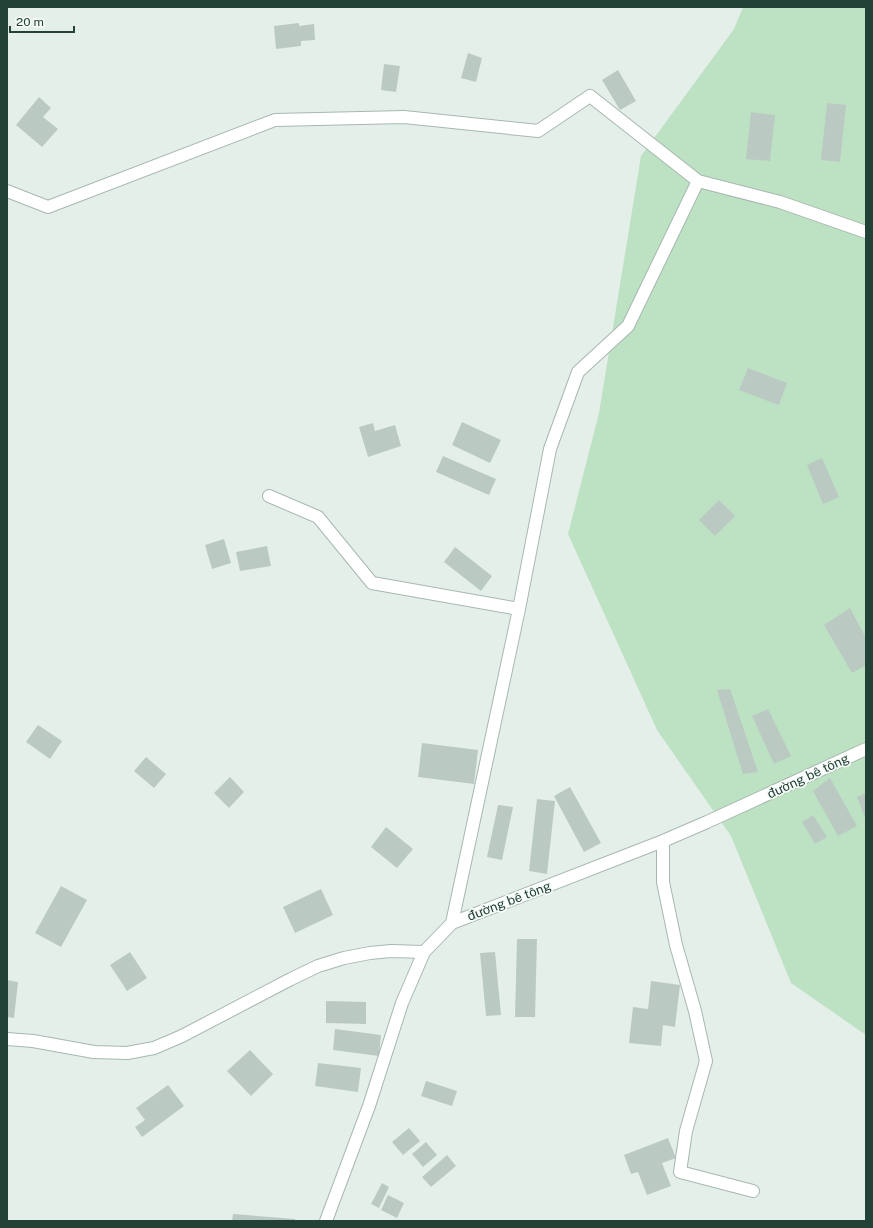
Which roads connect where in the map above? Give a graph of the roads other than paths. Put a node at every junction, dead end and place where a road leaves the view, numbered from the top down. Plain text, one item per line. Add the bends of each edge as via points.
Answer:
1 (698, 180) junction
2 (7, 191) edge
3 (866, 232) edge
4 (269, 496) dead end
5 (519, 609) junction
6 (866, 750) edge
7 (663, 841) junction
8 (452, 923) junction
9 (424, 952) junction
10 (7, 1038) edge
11 (753, 1191) dead end
12 (326, 1221) edge

1 - 2 street via 590,96 538,130 404,118 275,120 48,207
1 - 3 street via 780,202
1 - 5 street via 628,326 578,372 550,450
4 - 5 street via 318,517 372,583
5 - 8 street
6 - 7 street, đường bê tông
7 - 8 street, đường bê tông
7 - 11 street via 663,882 676,945 706,1061 686,1131 680,1172
8 - 9 street, đường bê tông
9 - 10 street via 391,950 344,958 318,966 154,1048 127,1053 94,1052 33,1040
9 - 12 street, đường bê tông via 402,1003 369,1106

